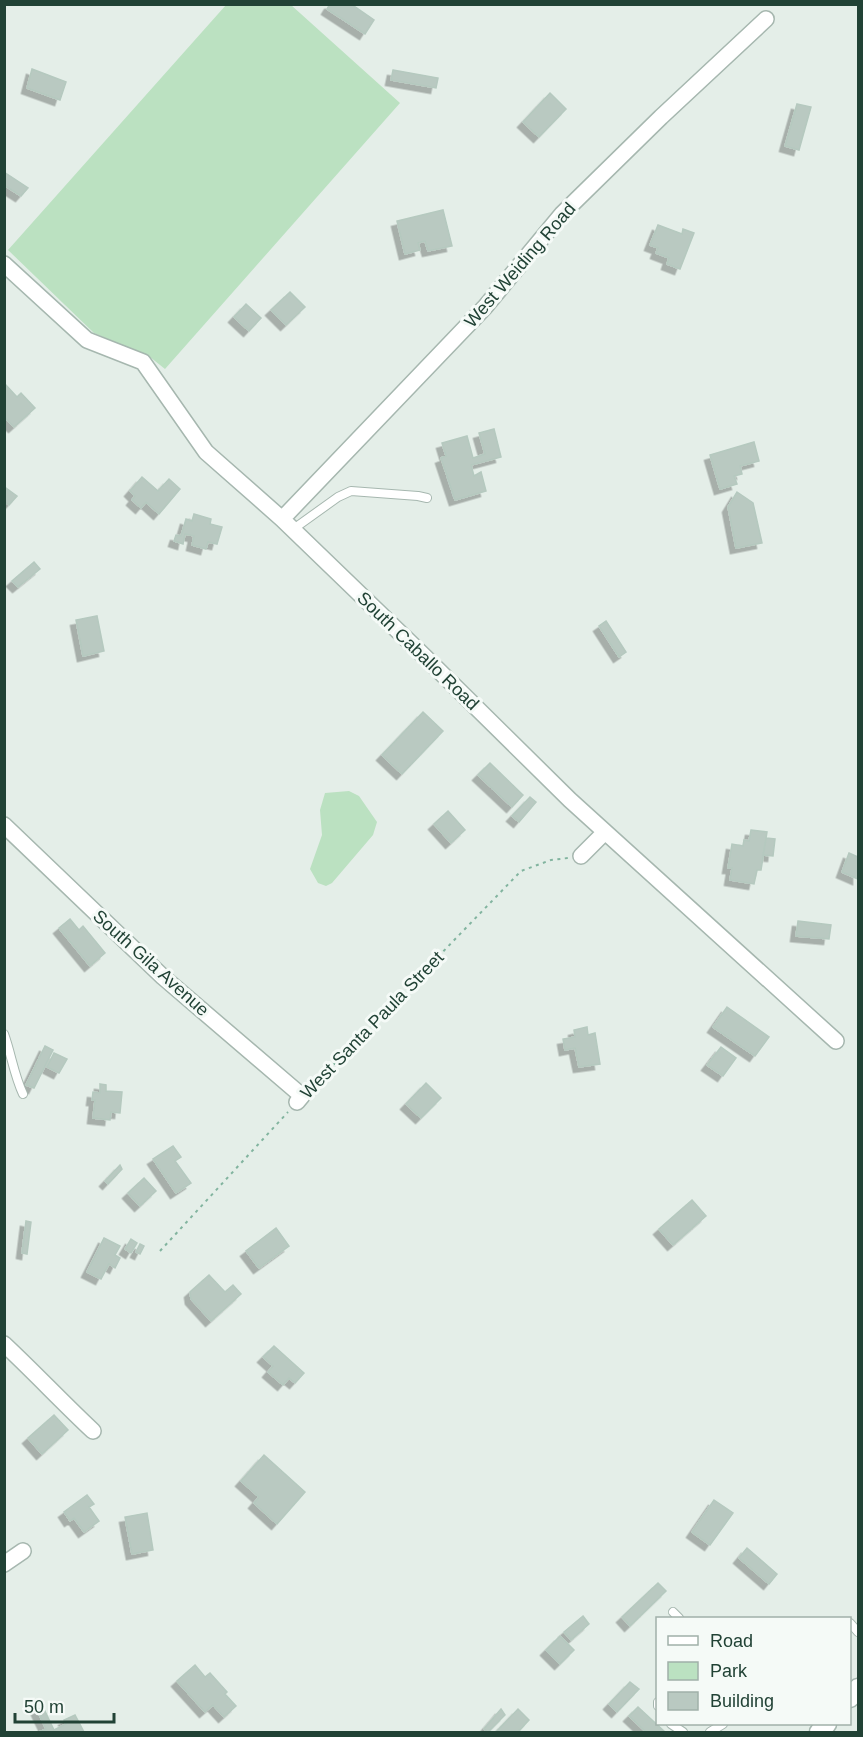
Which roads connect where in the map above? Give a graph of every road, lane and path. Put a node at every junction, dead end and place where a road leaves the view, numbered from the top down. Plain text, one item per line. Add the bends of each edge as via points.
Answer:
1 (766, 20) dead end
2 (4, 264) edge
3 (427, 498) dead end
4 (287, 524) junction
5 (5, 827) edge
6 (605, 832) junction
7 (581, 856) joint
8 (4, 1034) edge
9 (836, 1041) dead end
10 (23, 1094) dead end
11 (300, 1099) junction
12 (160, 1251) dead end
13 (4, 1344) edge
14 (93, 1431) dead end
15 (23, 1551) dead end
16 (4, 1564) edge
17 (673, 1612) dead end
18 (678, 1617) edge

1 - 4 street, West Weiding Road via 562,214 485,307
2 - 4 street, South Caballo Road via 87,340 143,362 206,452
3 - 4 lane via 351,491
4 - 6 street, South Caballo Road
5 - 11 street, South Gila Avenue via 163,977
6 - 7 street
6 - 9 street, South Caballo Road
7 - 11 path, West Santa Paula Street via 550,860 521,871
8 - 10 lane
11 - 12 path, West Santa Paula Street
13 - 14 street
15 - 16 street
17 - 18 lane

